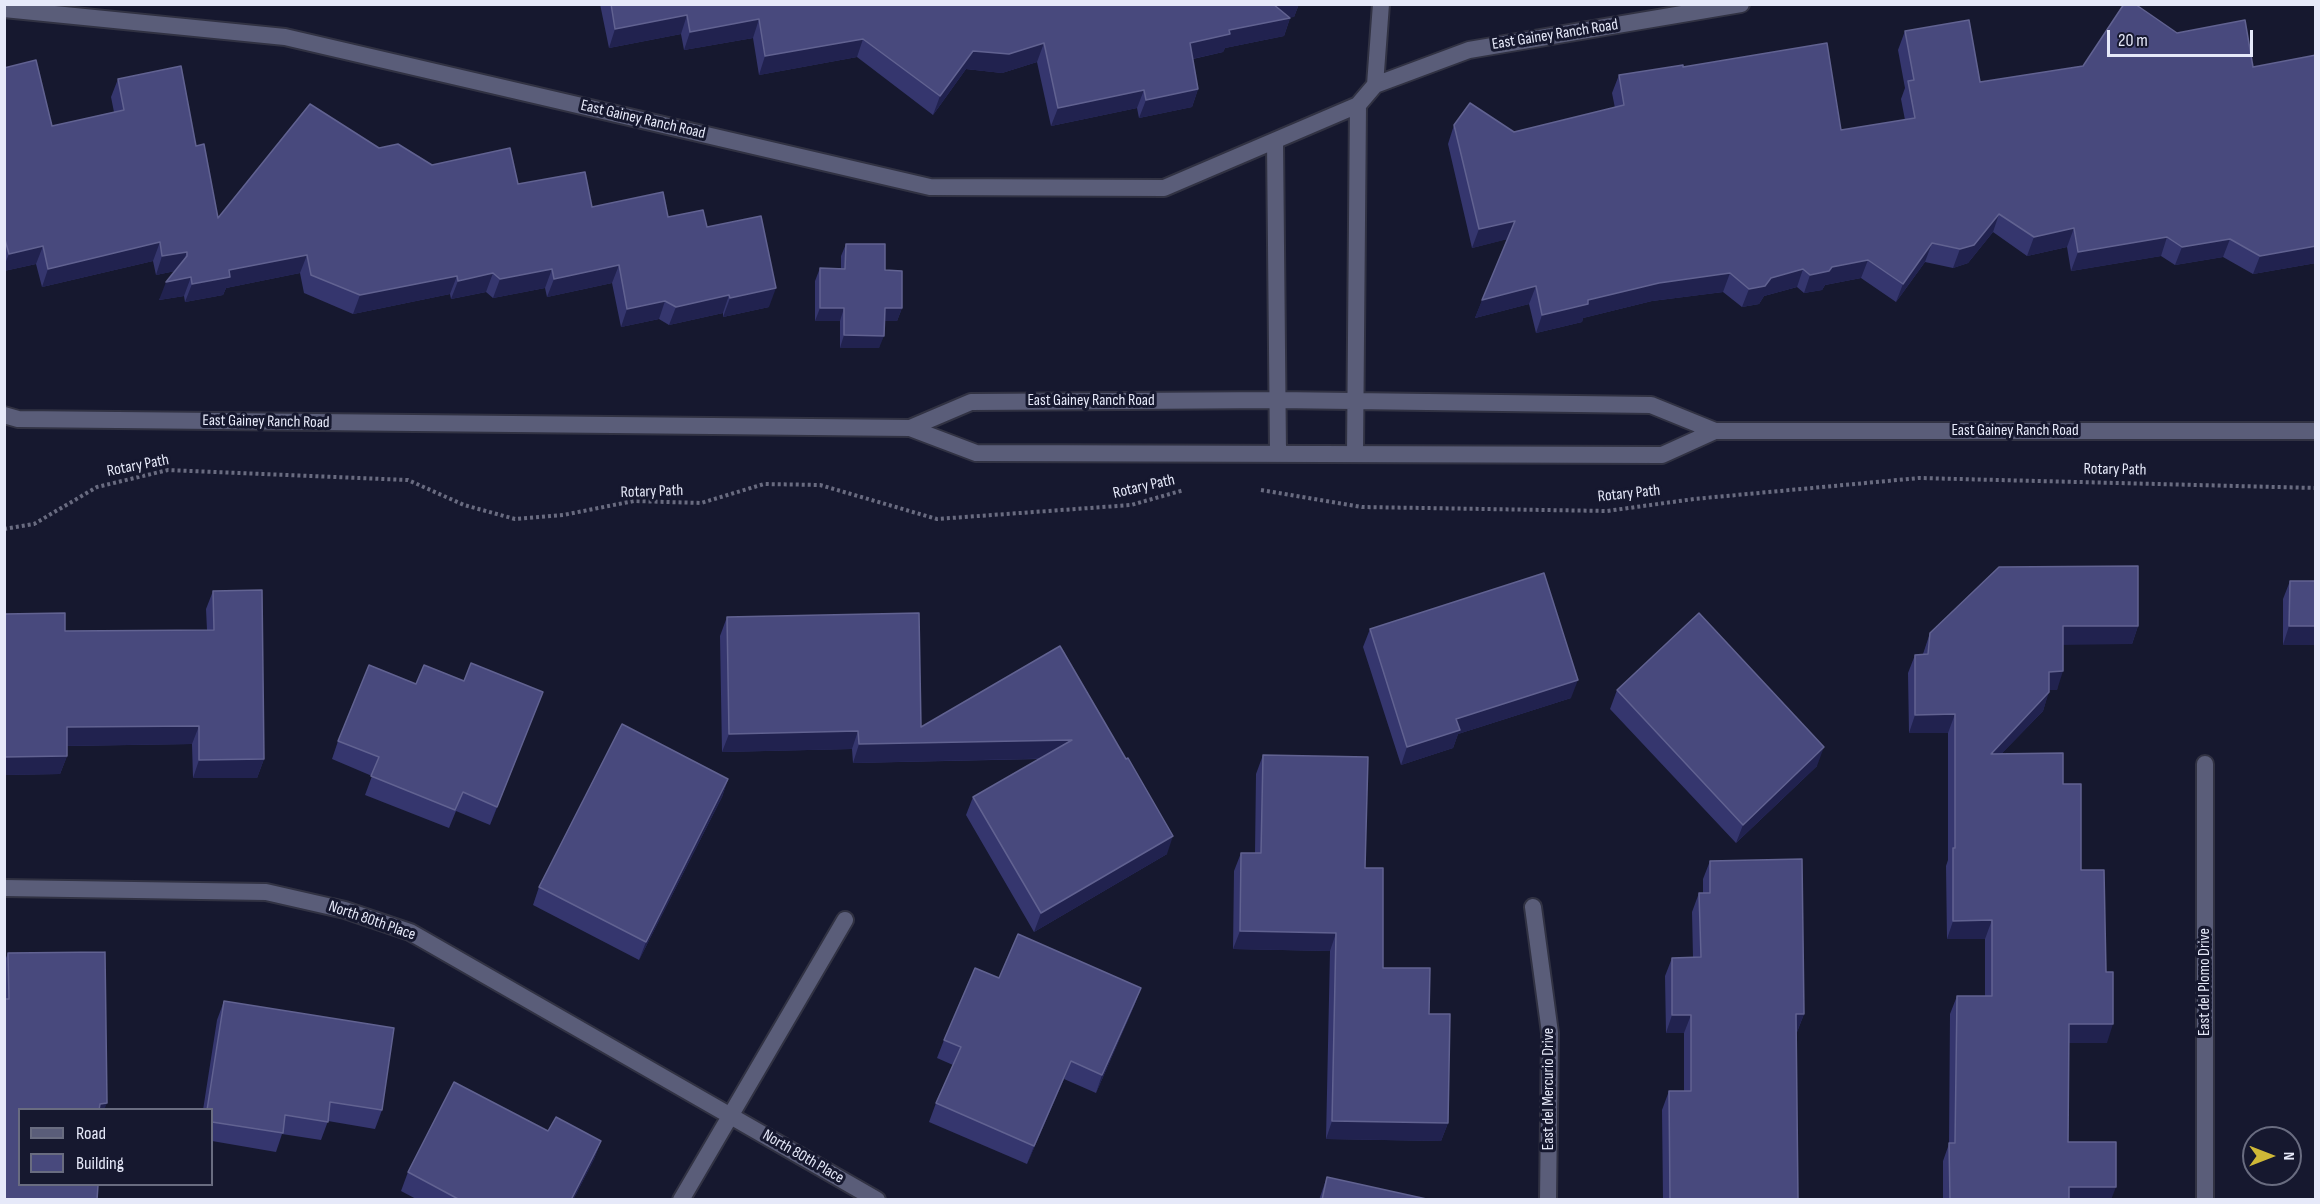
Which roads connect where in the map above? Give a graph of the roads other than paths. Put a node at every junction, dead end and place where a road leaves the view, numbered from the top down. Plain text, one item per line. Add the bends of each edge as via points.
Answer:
1 (1381, 4) edge
2 (1741, 4) edge
3 (4, 9) edge
4 (1375, 85) junction
5 (1358, 105) junction
6 (1275, 141) junction
7 (1278, 400) junction
8 (1355, 401) junction
9 (9, 419) edge
10 (910, 428) junction
11 (1715, 431) junction
12 (2316, 431) edge
13 (1278, 453) junction
14 (1355, 453) junction
15 (2205, 764) dead end
16 (4, 888) edge
17 (1533, 908) dead end
18 (845, 920) dead end
19 (730, 1114) junction
20 (681, 1200) edge
21 (877, 1200) edge
22 (1548, 1200) edge
23 (2205, 1200) edge

1 - 4 street
2 - 4 street, East Gainey Ranch Road via 1469,50
3 - 6 street, East Gainey Ranch Road via 285,38 930,187 1164,188
4 - 5 street, East Gainey Ranch Road
5 - 6 street, East Gainey Ranch Road
5 - 8 street
6 - 7 street
7 - 8 street, East Gainey Ranch Road
7 - 10 street, East Gainey Ranch Road via 971,402
7 - 13 street
8 - 11 street, East Gainey Ranch Road via 1651,405
8 - 14 street
9 - 10 street, East Gainey Ranch Road
10 - 13 street, East Gainey Ranch Road via 976,453
11 - 12 street, East Gainey Ranch Road
11 - 14 street, East Gainey Ranch Road via 1662,454
13 - 14 street, East Gainey Ranch Road
15 - 23 street, East del Plomo Drive
16 - 19 street, North 80th Place via 266,892 345,909 410,932
17 - 22 street, East del Mercurio Drive via 1550,1033
18 - 19 street
19 - 20 street
19 - 21 street, North 80th Place

